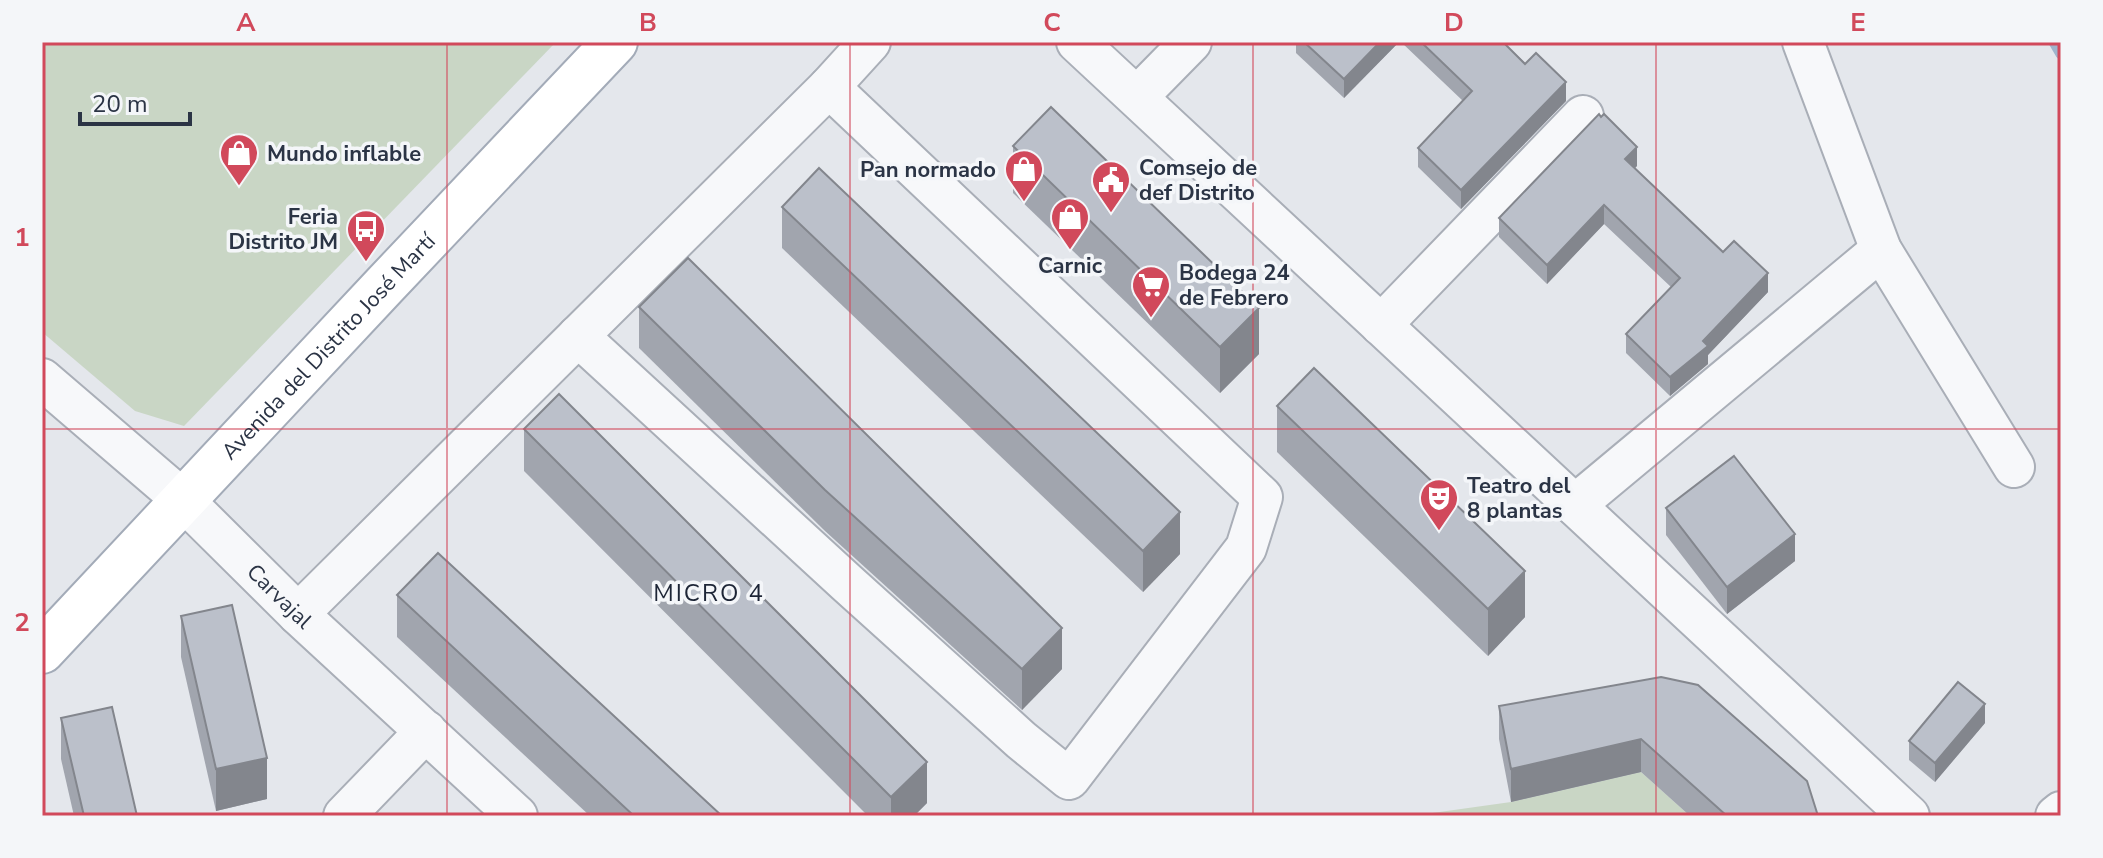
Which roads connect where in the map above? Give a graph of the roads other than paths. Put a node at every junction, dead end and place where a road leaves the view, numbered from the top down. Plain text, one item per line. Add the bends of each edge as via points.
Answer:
1 (615, 42) edge
2 (870, 42) edge
3 (1077, 42) edge
4 (1191, 42) edge
5 (1803, 42) edge
6 (829, 87) junction
7 (1137, 97) junction
8 (1583, 116) dead end
9 (1881, 250) junction
10 (1381, 325) junction
11 (578, 336) junction
12 (42, 379) edge
13 (2014, 467) dead end
14 (183, 500) junction
15 (1575, 505) junction
16 (298, 614) junction
17 (42, 651) edge
18 (426, 731) junction
19 (2061, 812) edge
20 (344, 816) edge
21 (517, 816) edge
22 (1909, 816) edge
23 (2056, 816) edge

1 - 14 main road, Avenida del Distrito José Martí
2 - 6 street
3 - 7 street
4 - 7 street
5 - 9 street
6 - 11 street
6 - 11 street via 1262,497 1246,548 1069,779
7 - 10 street
8 - 10 street
9 - 13 street
9 - 15 street
10 - 15 street
11 - 16 street
12 - 14 street, Carvajal
14 - 16 street, Carvajal
14 - 17 main road, Avenida del Distrito José Martí
15 - 22 street
16 - 18 street, Carvajal
18 - 20 street
18 - 21 street, Carvajal
19 - 23 street

